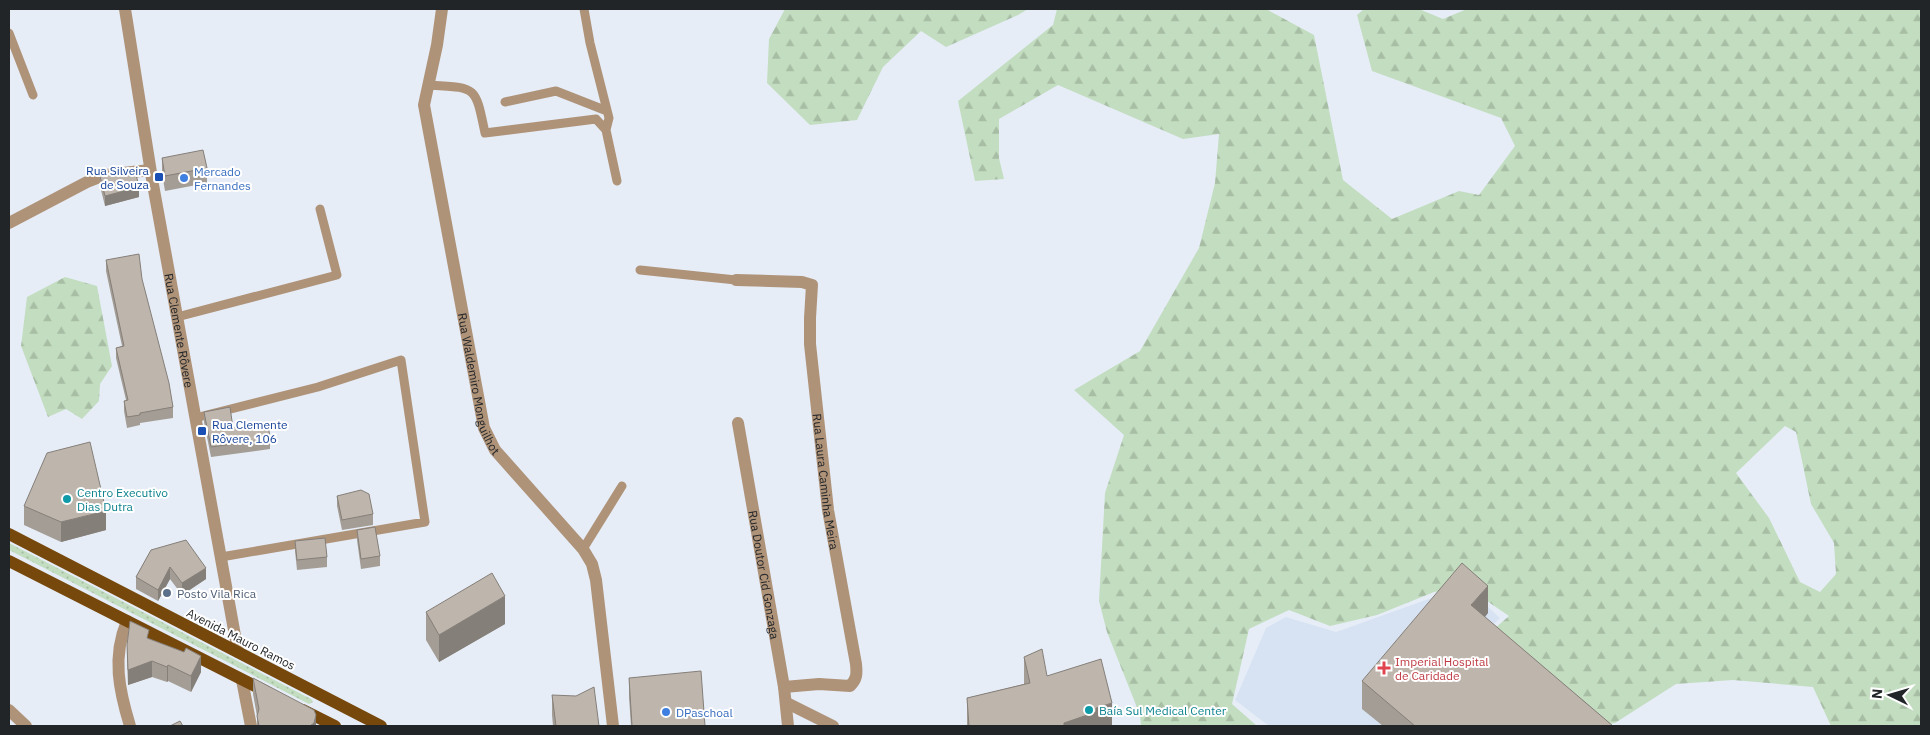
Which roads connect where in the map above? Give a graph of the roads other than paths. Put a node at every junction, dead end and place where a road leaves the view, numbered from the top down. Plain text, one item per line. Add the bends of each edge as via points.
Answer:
1 (125, 9) edge
2 (442, 9) edge
3 (584, 9) edge
4 (9, 33) edge
5 (428, 85) junction
6 (33, 95) dead end
7 (505, 102) dead end
8 (607, 111) junction
9 (606, 130) junction
10 (150, 170) junction
11 (617, 181) dead end
12 (320, 209) dead end
13 (9, 223) edge
14 (640, 270) dead end
15 (736, 280) joint
16 (177, 317) junction
17 (195, 418) junction
18 (738, 423) dead end
19 (622, 486) dead end
20 (9, 534) edge
21 (583, 549) junction
22 (221, 557) junction
23 (9, 561) edge
24 (127, 621) junction
25 (238, 652) junction
26 (242, 680) junction
27 (784, 687) junction
28 (275, 696) edge
29 (787, 703) junction
30 (291, 704) edge
31 (9, 710) edge
32 (348, 710) junction
33 (26, 726) edge
34 (130, 726) edge
35 (251, 726) edge
36 (335, 726) edge
37 (339, 726) edge
38 (380, 726) edge
39 (613, 726) edge
40 (788, 726) edge
41 (834, 726) edge

1 - 10 street, Rua Clemente Rôvere
2 - 5 street, Rua Waldemiro Monguilhot
3 - 8 lane
4 - 6 lane
5 - 9 lane via 466,88 473,92 477,96 485,133 596,119
5 - 21 street, Rua Waldemiro Monguilhot via 424,105 426,120 484,428 495,450
7 - 8 lane via 556,91
8 - 9 lane
9 - 11 lane
10 - 13 street via 105,175
10 - 16 street, Rua Clemente Rôvere
12 - 16 lane via 337,275
14 - 15 lane
15 - 27 street, Rua Laura Caminha Meira via 812,285 810,344 828,510 857,675 850,686
16 - 17 street, Rua Clemente Rôvere
17 - 22 street, Rua Clemente Rôvere
17 - 22 lane via 318,387 401,360 425,522
18 - 27 street, Rua Doutor Cid Gonzaga
19 - 21 lane
20 - 25 main road, Avenida Mauro Ramos
21 - 39 street, Rua Waldemiro Monguilhot via 596,580
22 - 25 street, Rua Clemente Rôvere
23 - 24 main road
24 - 26 main road
24 - 34 street via 121,636 118,672 119,690
25 - 32 main road, Avenida Mauro Ramos
26 - 28 main road
26 - 35 street
27 - 29 street, Rua Doutor Cid Gonzaga
29 - 40 street, Rua Doutor Cid Gonzaga
29 - 41 street
30 - 36 main road
31 - 33 street
32 - 37 main road
32 - 38 main road, Avenida Mauro Ramos

